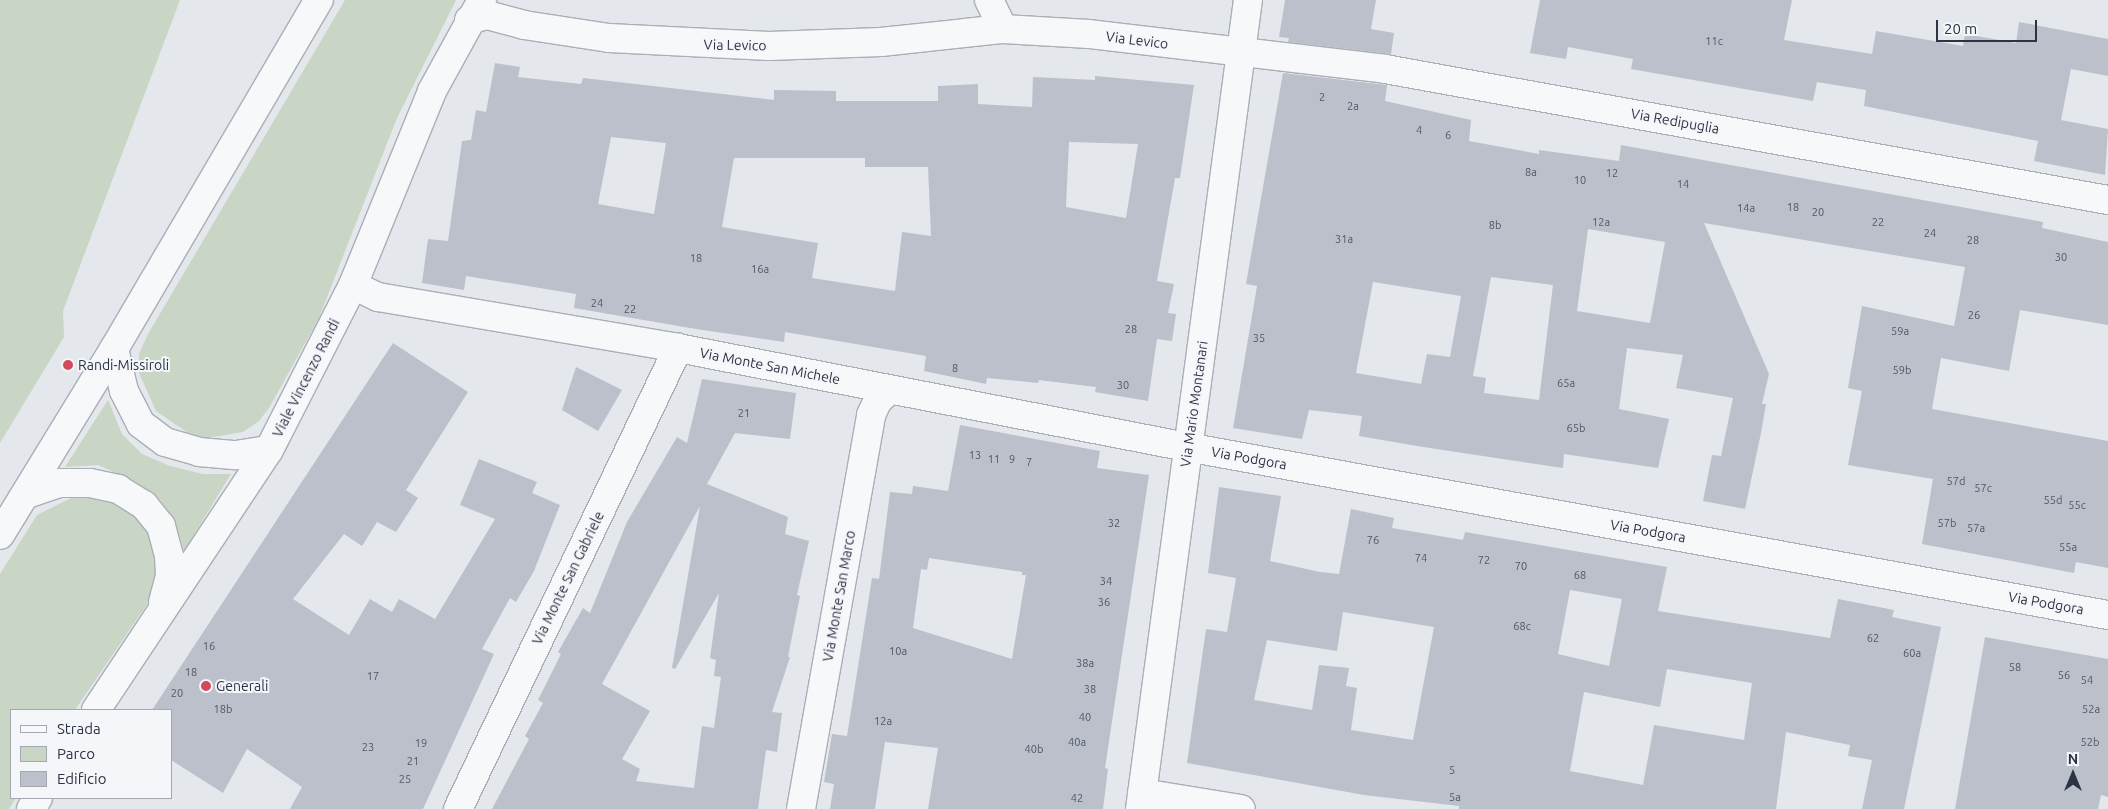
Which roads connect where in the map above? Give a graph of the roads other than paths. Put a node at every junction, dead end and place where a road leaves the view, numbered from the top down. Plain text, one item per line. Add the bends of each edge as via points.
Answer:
1 (319, 0) edge
2 (990, 0) edge
3 (1248, 0) edge
4 (476, 10) edge
5 (1003, 29) junction
6 (1242, 53) junction
7 (2108, 200) edge
8 (354, 284) junction
9 (678, 348) junction
10 (114, 349) junction
11 (890, 390) junction
12 (1187, 447) junction
13 (269, 450) junction
14 (27, 494) junction
15 (0, 535) edge
16 (160, 613) junction
17 (2108, 615) edge
18 (97, 709) edge
19 (1141, 801) edge
20 (458, 809) edge
21 (801, 809) edge
22 (1241, 809) edge

1 - 10 street
2 - 5 street
3 - 6 street, Via Mario Montanari
4 - 5 street, Via Levico via 524,25 609,38 769,46 881,42
4 - 8 street, Viale Vincenzo Randi via 432,91
5 - 6 street, Via Levico via 1089,34
6 - 7 street, Via Redipuglia via 1385,69
6 - 12 street, Via Mario Montanari
8 - 9 street, Via Monte San Michele via 378,297
8 - 13 street, Viale Vincenzo Randi
9 - 11 street, Via Monte San Michele
9 - 20 street, Via Monte San Gabriele
10 - 13 street via 124,391 141,424 165,442 198,452 236,455
10 - 14 street
11 - 12 street, Via Monte San Michele
11 - 21 street, Via Monte San Marco via 878,400 870,415
12 - 17 street, Via Podgora
12 - 19 street, Via Mario Montanari
13 - 16 street, Viale Vincenzo Randi
14 - 15 street
14 - 16 street via 59,483 90,483 118,490 144,505 161,526 169,556 170,576
16 - 18 street, Viale Vincenzo Randi
19 - 22 street

